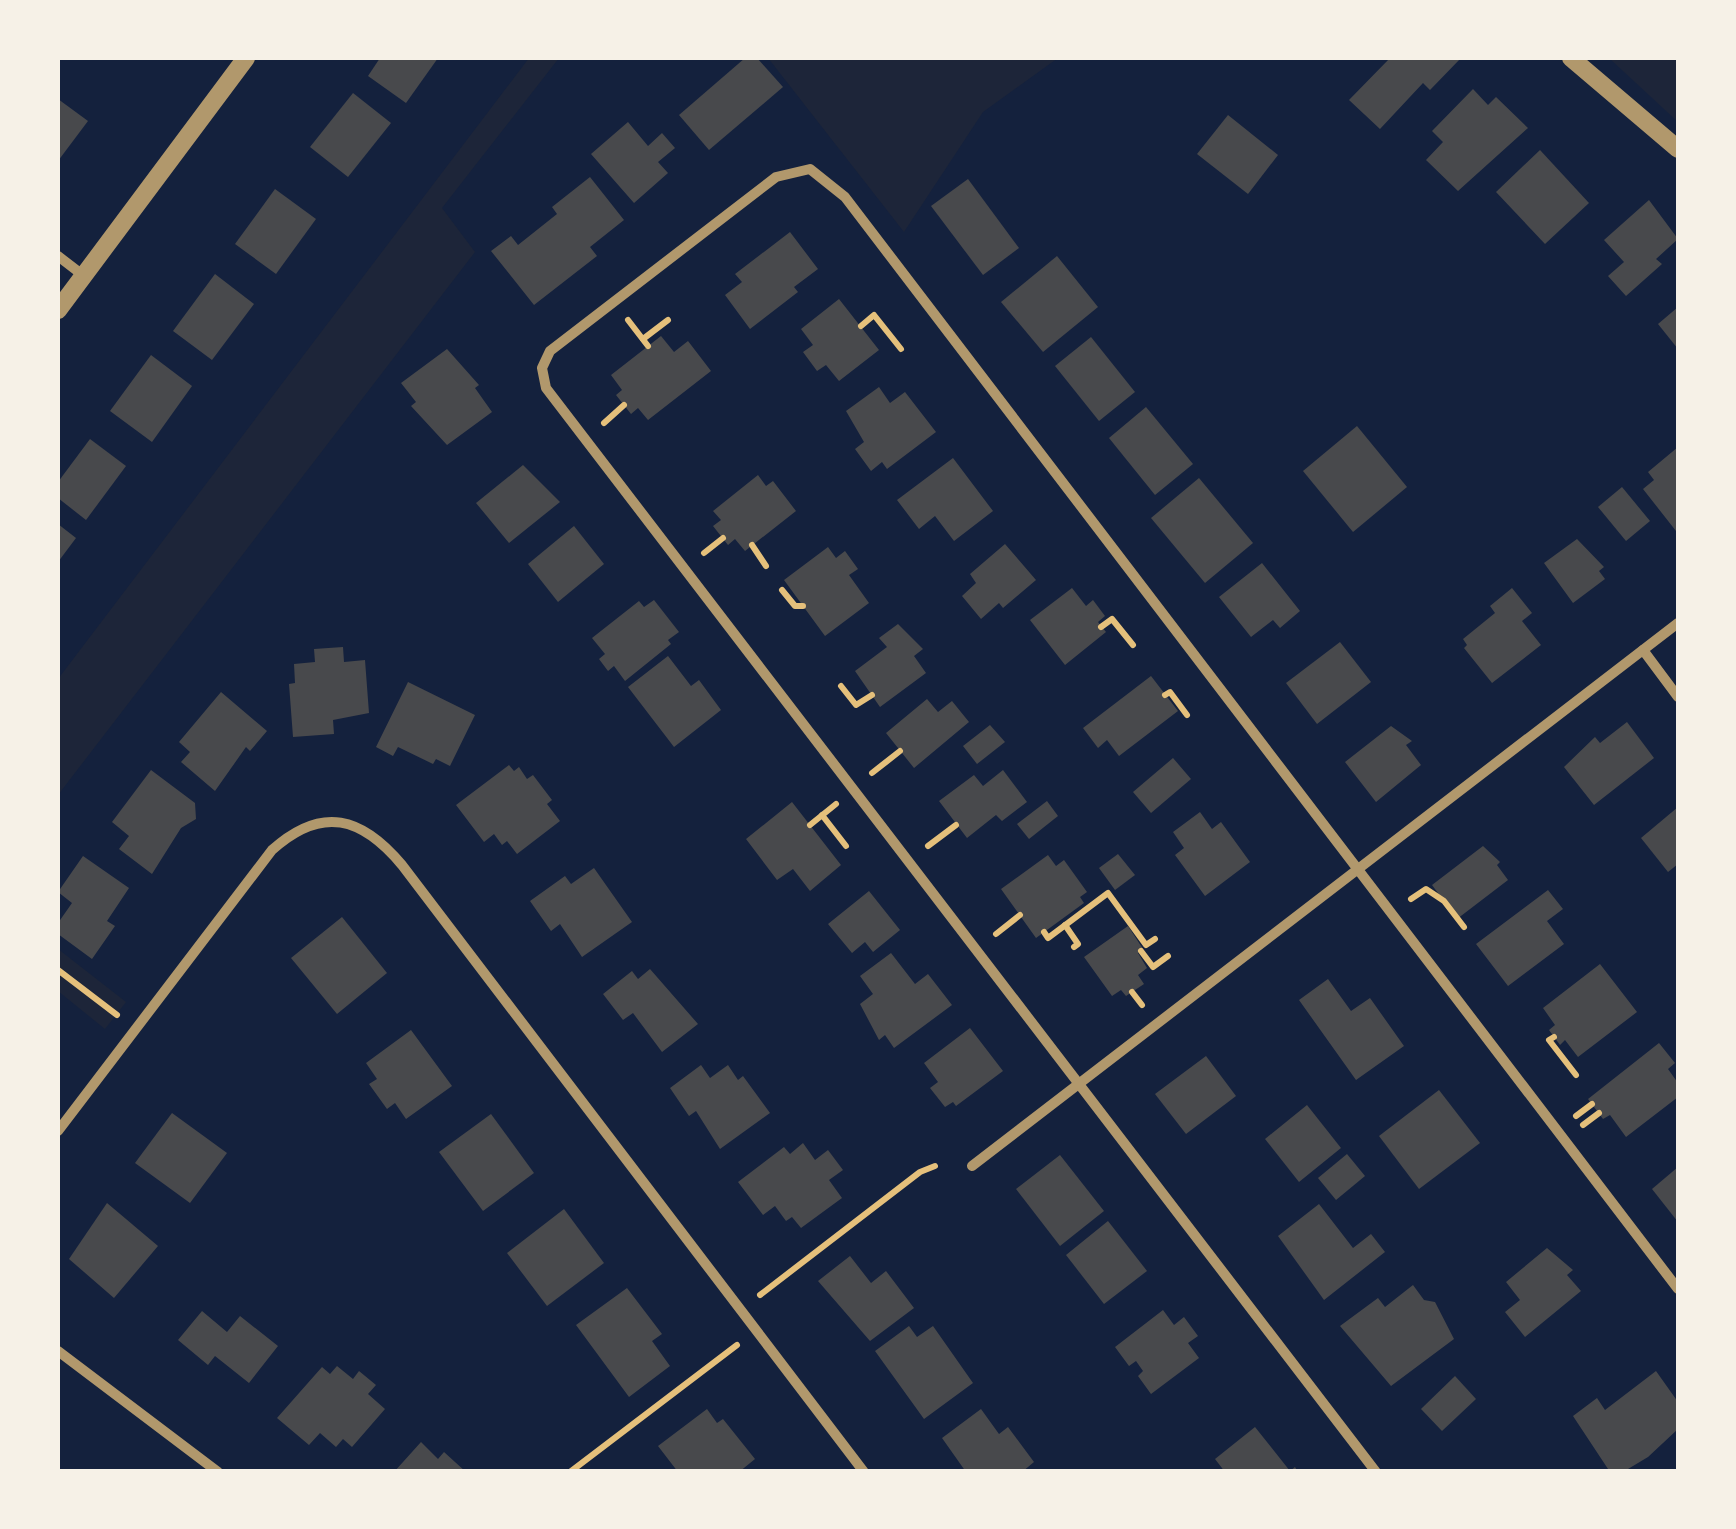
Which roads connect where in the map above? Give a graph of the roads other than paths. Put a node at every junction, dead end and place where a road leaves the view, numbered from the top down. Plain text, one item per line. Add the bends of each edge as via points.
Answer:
1 (246, 58) edge
2 (1571, 58) edge
3 (1678, 148) edge
4 (58, 256) edge
5 (84, 276) junction
6 (58, 310) edge
7 (1678, 623) edge
8 (1642, 650) junction
9 (1678, 697) edge
10 (1360, 870) junction
11 (1078, 1084) junction
12 (58, 1131) edge
13 (972, 1166) dead end
14 (1678, 1289) edge
15 (58, 1351) edge
16 (218, 1472) edge
17 (864, 1472) edge
18 (1376, 1472) edge

1 - 5 street
2 - 3 street
4 - 5 street
5 - 6 street
7 - 8 street
8 - 9 street
8 - 10 street
10 - 11 street
10 - 11 street via 845,197 810,169 786,172 765,185 560,342 542,368 550,398
10 - 14 street
11 - 13 street
11 - 18 street
12 - 17 street via 272,850 326,821 356,824 402,865
15 - 16 street

